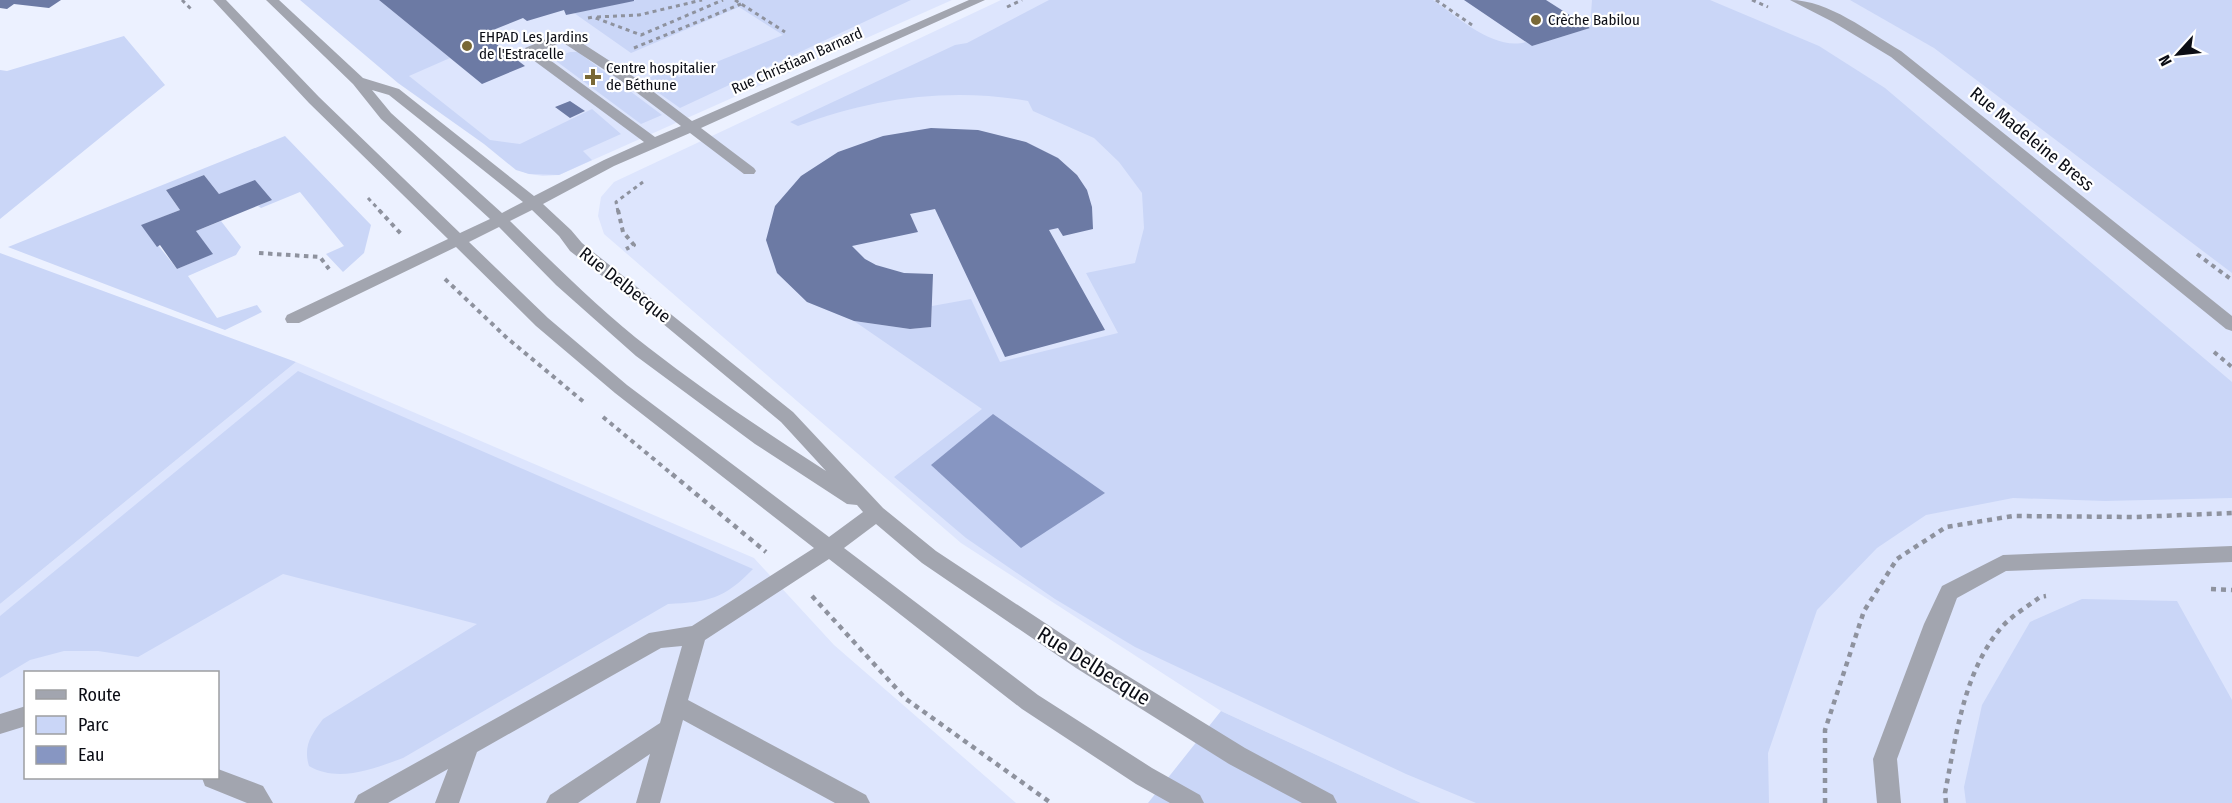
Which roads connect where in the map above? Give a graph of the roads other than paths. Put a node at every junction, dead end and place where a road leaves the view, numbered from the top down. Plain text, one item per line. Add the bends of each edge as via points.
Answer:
1 (219, 0) edge
2 (272, 0) edge
3 (979, 0) edge
4 (1796, 0) edge
5 (358, 81) junction
6 (690, 126) junction
7 (654, 143) junction
8 (749, 171) dead end
9 (532, 202) junction
10 (501, 220) junction
11 (457, 240) junction
12 (293, 319) dead end
13 (2232, 325) edge
14 (876, 513) junction
15 (830, 548) junction
16 (2232, 554) edge
17 (696, 635) junction
18 (676, 705) junction
19 (24, 717) edge
20 (0, 724) edge
21 (669, 729) junction
22 (468, 746) junction
23 (218, 779) edge
24 (261, 803) edge
25 (366, 803) edge
26 (447, 803) edge
27 (558, 803) edge
28 (648, 803) edge
29 (858, 803) edge
30 (1192, 803) edge
31 (1325, 803) edge
32 (1889, 803) edge

1 - 11 street
2 - 5 street, Rue Delbecque
3 - 6 street, Rue Christiaan Barnard
4 - 13 street, Rue Madeleine Bress via 1838,19 1896,54
5 - 9 street, Rue Delbecque via 394,92
5 - 10 street, Rue Delbecque via 386,116
6 - 7 street, Rue Christiaan Barnard
6 - 7 street via 626,77 563,37 530,51
6 - 8 street
7 - 9 street, Rue Christiaan Barnard
9 - 10 street, Rue Christiaan Barnard
9 - 14 street, Rue Delbecque via 576,247 787,417
10 - 11 street, Rue Christiaan Barnard
10 - 14 street, Rue Delbecque via 642,352 762,440
11 - 12 street, Rue Christiaan Barnard
11 - 15 street via 542,322 621,389
14 - 15 street
14 - 31 street, Rue Delbecque via 929,557 1084,661 1238,756
15 - 17 street
15 - 30 street via 1030,702
16 - 32 street via 2003,563 1949,592 1885,759
17 - 18 street
17 - 22 street via 657,639
18 - 21 street
18 - 29 street
19 - 20 street
21 - 27 street
21 - 28 street
22 - 25 street
22 - 26 street
23 - 24 street via 255,794

